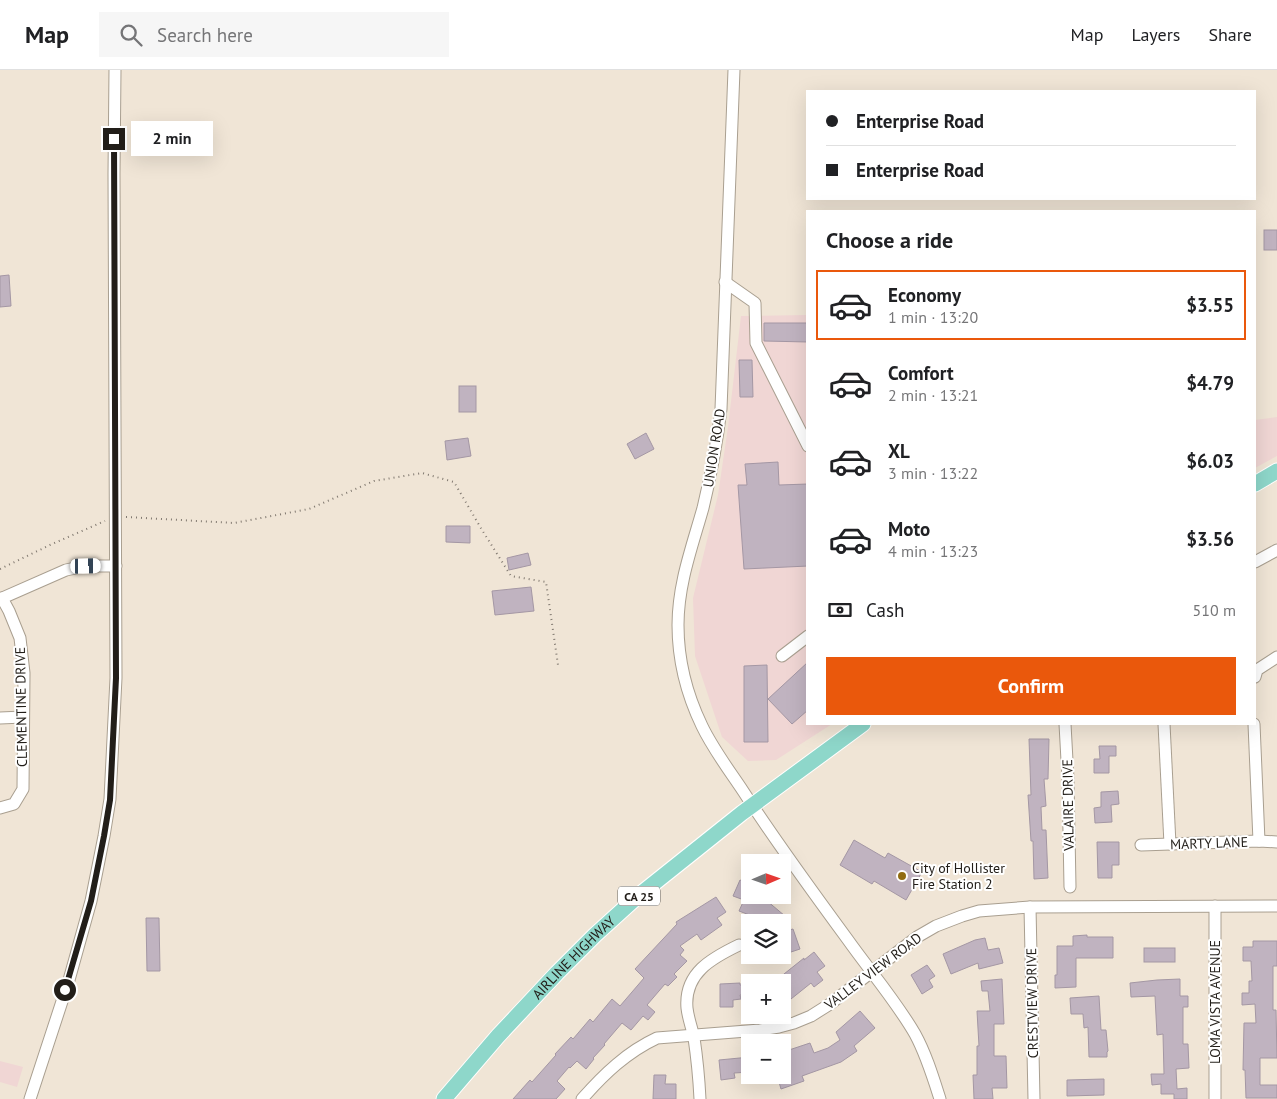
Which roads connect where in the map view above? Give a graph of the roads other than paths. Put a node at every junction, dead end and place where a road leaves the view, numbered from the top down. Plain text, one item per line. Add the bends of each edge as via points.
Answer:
1 (115, 70) edge
2 (734, 70) edge
3 (725, 282) junction
4 (806, 442) edge
5 (1277, 471) edge
6 (1256, 483) edge
7 (1277, 550) edge
8 (1256, 561) edge
9 (116, 566) junction
10 (1, 598) edge
11 (806, 638) edge
12 (782, 656) dead end
13 (1277, 657) edge
14 (1256, 674) edge
15 (24, 717) junction
16 (0, 718) edge
17 (862, 725) edge
18 (1065, 725) edge
19 (1164, 725) edge
20 (1254, 725) edge
21 (752, 805) junction
22 (0, 808) edge
23 (1258, 841) junction
24 (1277, 842) edge
25 (1170, 844) junction
26 (1141, 845) dead end
27 (1070, 886) dead end
28 (1214, 906) junction
29 (1277, 906) edge
30 (1030, 907) junction
31 (739, 945) dead end
32 (871, 972) junction
33 (694, 1036) junction
34 (30, 1099) edge
35 (444, 1099) edge
36 (582, 1099) edge
37 (700, 1099) edge
38 (940, 1099) edge
39 (1034, 1099) edge
40 (1215, 1099) edge

1 - 9 street
2 - 3 street, UNION ROAD
3 - 4 street via 755,303 756,343
3 - 21 street, UNION ROAD via 723,383 717,443 683,576 678,625 684,674 694,708 709,739
5 - 6 main road
7 - 8 street
9 - 10 street via 66,570
9 - 34 street via 110,800 91,901
10 - 15 street, CLEMENTINE DRIVE via 20,638
11 - 12 street
13 - 14 street
15 - 16 street
15 - 22 street, CLEMENTINE DRIVE via 23,789 14,804
17 - 21 main road, AIRLINE HIGHWAY / CA 25
18 - 27 street, VALAIRE DRIVE
19 - 25 street
20 - 23 street
21 - 32 street, UNION ROAD
21 - 35 main road, AIRLINE HIGHWAY / CA 25 via 638,896 595,935 498,1036
23 - 24 street, MARTY LANE
23 - 25 street, MARTY LANE
25 - 26 street, MARTY LANE
28 - 29 street, VALLEY VIEW ROAD
28 - 30 street, VALLEY VIEW ROAD
28 - 40 street, LOMA VISTA AVENUE
30 - 32 street, VALLEY VIEW ROAD via 979,911 936,926
30 - 39 street, CRESTVIEW DRIVE
31 - 33 street via 704,965 693,980 686,1002
32 - 33 street, VALLEY VIEW ROAD via 830,1004 794,1023 760,1030
32 - 38 street, UNION ROAD via 915,1035
33 - 36 street, VALLEY VIEW ROAD via 657,1038 643,1044 600,1078
33 - 37 street

